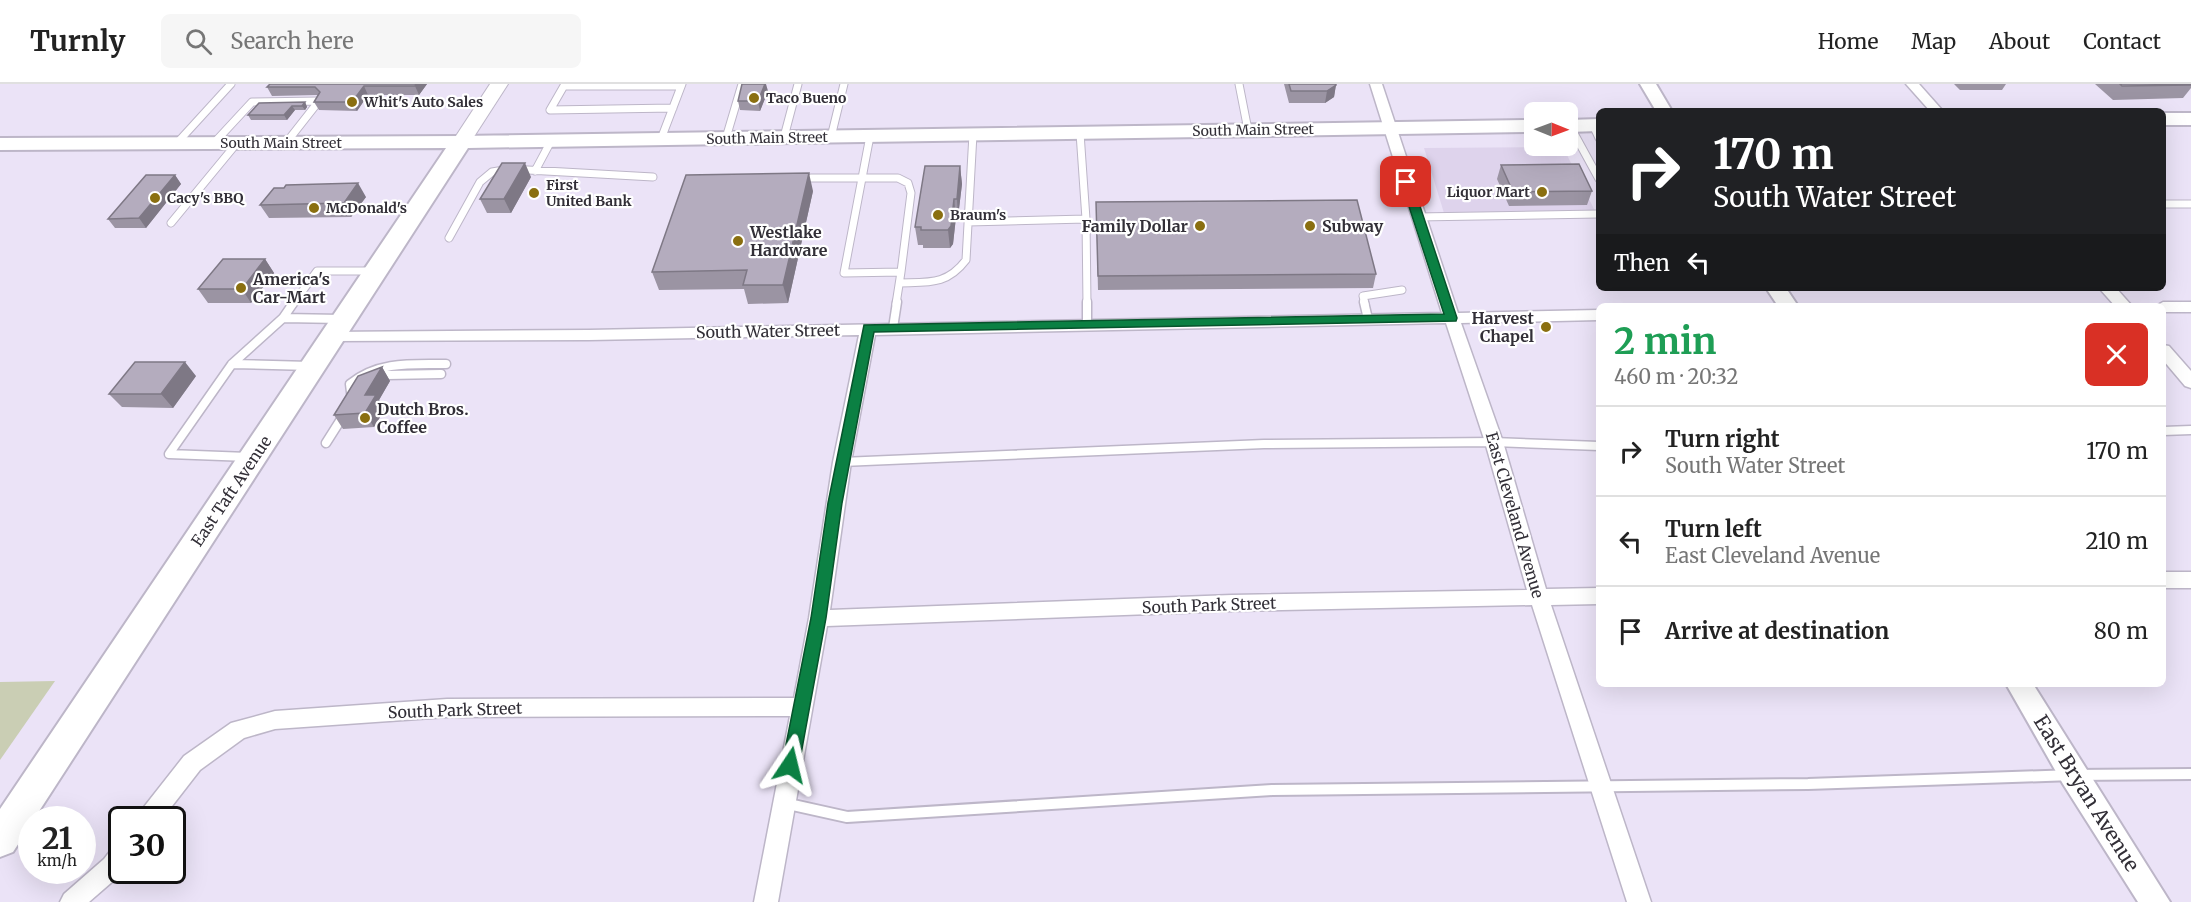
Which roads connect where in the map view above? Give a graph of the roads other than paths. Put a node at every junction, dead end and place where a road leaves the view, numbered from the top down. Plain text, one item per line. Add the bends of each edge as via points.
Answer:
1 (231, 84) edge
2 (499, 84) edge
3 (742, 84) edge
4 (798, 84) edge
5 (844, 84) edge
6 (1239, 84) edge
7 (1376, 84) edge
8 (1648, 84) edge
9 (1912, 84) edge
10 (564, 85) edge
11 (682, 85) edge
12 (673, 108) junction
13 (1662, 108) edge
14 (1934, 108) edge
15 (2166, 119) edge
16 (2191, 119) edge
17 (1524, 126) edge
18 (1578, 127) edge
19 (1391, 128) junction
20 (1596, 129) edge
21 (1248, 130) junction
22 (1080, 133) junction
23 (973, 134) junction
24 (831, 136) junction
25 (870, 136) junction
26 (784, 137) junction
27 (726, 138) junction
28 (661, 139) junction
29 (551, 141) junction
30 (461, 142) junction
31 (1578, 142) edge
32 (177, 143) junction
33 (214, 143) junction
34 (237, 143) junction
35 (286, 143) junction
36 (0, 144) edge
37 (536, 171) junction
38 (1596, 174) edge
39 (653, 177) dead end
40 (862, 177) junction
41 (811, 178) dead end
42 (2166, 204) edge
43 (2191, 204) edge
44 (1596, 214) edge
45 (1417, 217) junction
46 (1086, 219) junction
47 (968, 222) junction
48 (171, 223) dead end
49 (449, 238) dead end
50 (376, 271) junction
51 (901, 272) junction
52 (900, 283) junction
53 (1402, 290) dead end
54 (2110, 291) edge
55 (2121, 303) edge
56 (2166, 307) edge
57 (2191, 307) edge
58 (1596, 315) edge
59 (283, 318) junction
60 (1451, 318) junction
61 (1368, 319) junction
62 (1087, 324) junction
63 (339, 327) junction
64 (868, 328) junction
65 (893, 328) junction
66 (2166, 353) edge
67 (232, 364) junction
68 (446, 364) dead end
69 (314, 366) junction
70 (441, 375) dead end
71 (2191, 382) edge
72 (352, 400) junction
73 (2191, 430) edge
74 (2166, 431) edge
75 (1494, 442) junction
76 (326, 443) dead end
77 (1596, 446) edge
78 (254, 458) junction
79 (842, 462) junction
80 (2166, 580) edge
81 (2191, 580) edge
82 (1596, 596) edge
83 (1539, 598) junction
84 (819, 618) junction
85 (2021, 687) edge
86 (801, 707) junction
87 (2191, 774) edge
88 (2073, 775) junction
89 (1602, 787) junction
90 (784, 803) junction
91 (158, 806) edge
92 (0, 840) edge
93 (108, 870) edge
94 (72, 902) edge
95 (766, 902) edge
96 (1639, 902) edge
97 (2155, 902) edge

1 - 32 lane
2 - 30 main road
3 - 27 lane
4 - 26 lane
5 - 24 lane
6 - 21 lane
7 - 19 street, East Cleveland Avenue
8 - 13 street
9 - 14 street
10 - 11 lane
10 - 12 lane via 550,110
11 - 12 lane
12 - 28 lane
15 - 16 main road
17 - 19 main road, South Main Street
18 - 20 main road
19 - 21 main road, South Main Street
19 - 45 street, East Cleveland Avenue
21 - 22 main road, South Main Street
22 - 23 main road, South Main Street
22 - 46 lane
23 - 25 main road, South Main Street
23 - 47 lane
24 - 25 main road, South Main Street
24 - 26 main road, South Main Street
25 - 40 lane
26 - 27 main road, South Main Street
27 - 28 main road, South Main Street
28 - 29 main road, South Main Street
29 - 30 main road, South Main Street
29 - 37 lane
30 - 35 main road, South Main Street
30 - 50 main road, East Taft Avenue
31 - 38 lane
32 - 33 main road, South Main Street
32 - 36 main road, South Main Street
33 - 34 main road, South Main Street
33 - 35 lane via 252,102 319,101
34 - 35 main road, South Main Street
34 - 48 lane
37 - 39 lane
37 - 49 lane via 492,172 480,182
40 - 41 lane
40 - 51 lane via 898,178 910,185
40 - 51 lane via 844,273
42 - 43 lane
44 - 45 lane
45 - 60 street, East Cleveland Avenue
46 - 47 lane
46 - 62 lane
47 - 52 lane via 966,260 957,274 948,279
50 - 59 lane via 317,271
50 - 63 main road, East Taft Avenue
51 - 52 lane
52 - 65 lane
53 - 61 lane via 1363,296
54 - 55 street
56 - 57 street
58 - 60 street, South Water Street
59 - 63 lane
59 - 67 lane
60 - 61 street, South Water Street
60 - 75 street, East Cleveland Avenue
61 - 62 street, South Water Street
62 - 65 street, South Water Street
63 - 64 street, South Water Street via 589,335
63 - 69 main road, East Taft Avenue
64 - 65 street, South Water Street
64 - 79 street
66 - 71 street
67 - 69 lane
67 - 78 lane via 169,454
68 - 72 lane via 380,366 350,384
69 - 78 main road, East Taft Avenue
70 - 72 lane via 387,375 361,386
72 - 76 lane
73 - 74 lane
75 - 77 lane
75 - 79 lane via 1264,444
75 - 83 street, East Cleveland Avenue
78 - 92 main road, East Taft Avenue
79 - 84 street
80 - 81 street
82 - 83 street, South Park Street
83 - 84 street, South Park Street via 1232,603
83 - 89 street, East Cleveland Avenue
84 - 86 street
85 - 88 street, East Bryan Avenue
86 - 90 street
86 - 91 street, South Park Street via 447,708 275,720 238,730 192,763
87 - 88 lane
88 - 89 lane
88 - 97 street, East Bryan Avenue
89 - 90 lane via 1272,790 847,817
89 - 96 street, East Cleveland Avenue
90 - 95 street
93 - 94 street

